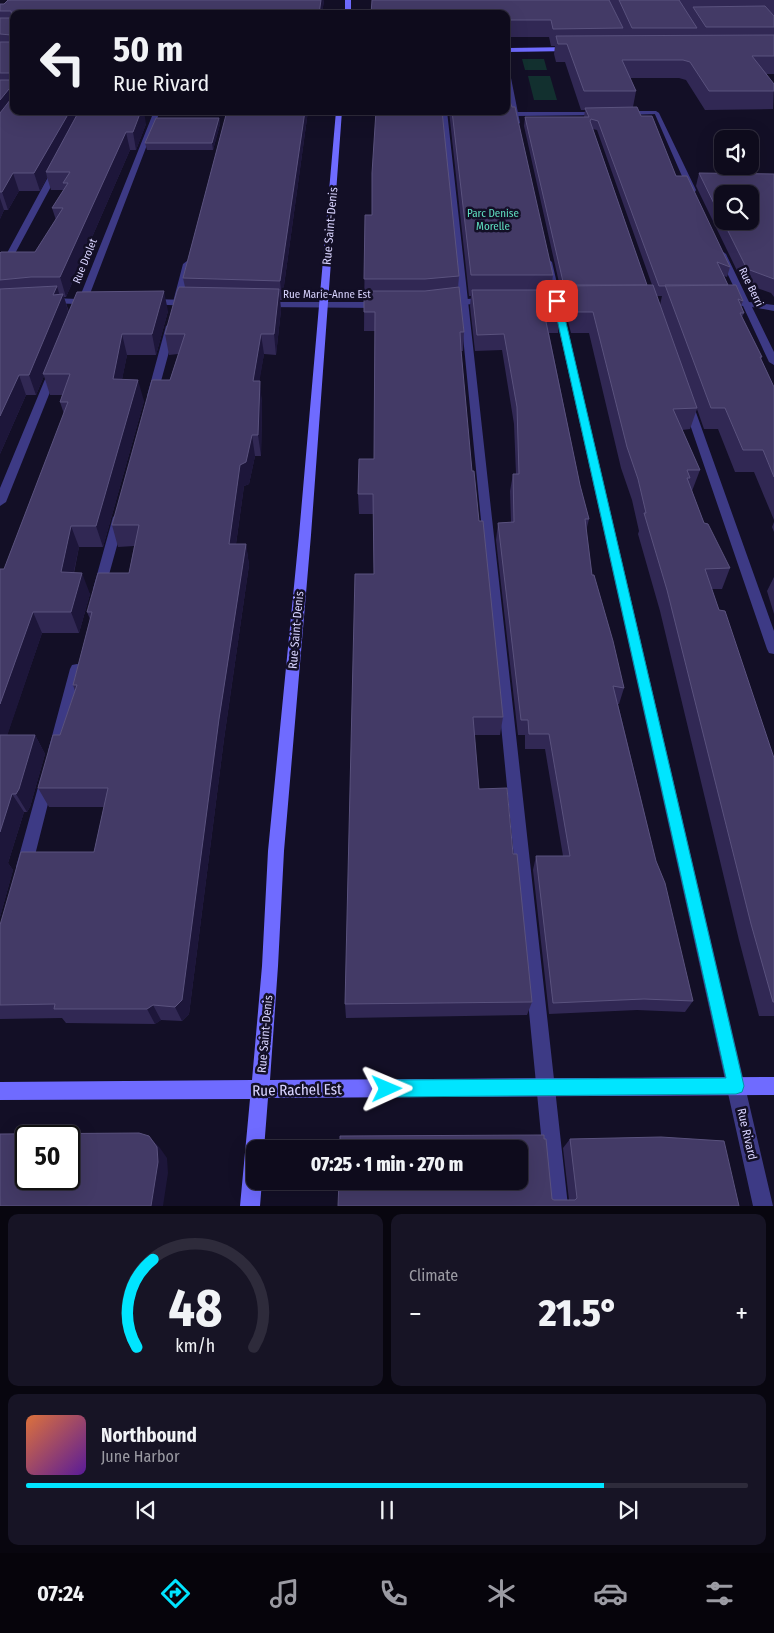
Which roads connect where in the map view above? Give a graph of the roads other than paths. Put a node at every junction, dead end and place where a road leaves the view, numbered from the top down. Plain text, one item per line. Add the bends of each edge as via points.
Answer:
1 (579, 49) edge
2 (510, 50) edge
3 (510, 86) edge
4 (516, 114) junction
5 (606, 114) edge
6 (615, 114) edge
7 (155, 115) edge
8 (339, 115) edge
9 (444, 115) edge
10 (519, 129) edge
11 (61, 162) edge
12 (696, 198) edge
13 (717, 242) edge
14 (546, 250) edge
15 (190, 254) edge
16 (0, 274) edge
17 (38, 301) edge
18 (494, 301) edge
19 (719, 301) edge
20 (82, 302) junction
21 (96, 302) edge
22 (141, 302) edge
23 (177, 302) junction
24 (464, 302) junction
25 (746, 302) junction
26 (200, 304) edge
27 (434, 304) edge
28 (255, 305) edge
29 (323, 305) junction
30 (388, 305) edge
31 (774, 308) edge
32 (75, 318) edge
33 (774, 362) edge
34 (56, 364) edge
35 (686, 397) edge
36 (149, 406) edge
37 (0, 502) edge
38 (123, 502) edge
39 (97, 598) edge
40 (774, 649) edge
41 (81, 656) edge
42 (21, 877) edge
43 (736, 1086) junction
44 (774, 1086) edge
45 (544, 1087) junction
46 (260, 1090) junction
47 (0, 1091) edge
48 (257, 1140) edge
49 (252, 1190) edge
50 (250, 1206) edge
51 (558, 1206) edge
52 (763, 1206) edge

1 - 2 main road
3 - 4 street
4 - 5 street
4 - 10 street
6 - 12 street via 656,113
7 - 20 street, Rue Drolet
8 - 29 main road, Rue Saint-Denis
9 - 24 street
11 - 16 street
13 - 25 street, Rue Berri
14 - 43 street, Rue Rivard via 555,301
15 - 23 street
17 - 20 street
18 - 24 street
19 - 25 street
20 - 21 street
20 - 32 street, Rue Drolet
22 - 23 street
23 - 26 street
23 - 36 street
24 - 27 street
24 - 45 street
25 - 31 street
25 - 33 street, Rue Berri
28 - 29 street, Rue Marie-Anne Est
29 - 30 street, Rue Marie-Anne Est
29 - 46 main road, Rue Saint-Denis via 276,851
34 - 37 street
35 - 40 street
38 - 39 street
41 - 42 street
43 - 44 main road, Rue Rachel Est
43 - 45 main road, Rue Rachel Est
43 - 52 street, Rue Rivard
45 - 46 main road, Rue Rachel Est
45 - 51 street
46 - 47 main road, Rue Rachel Est
46 - 48 main road, Rue Saint-Denis
49 - 50 main road

